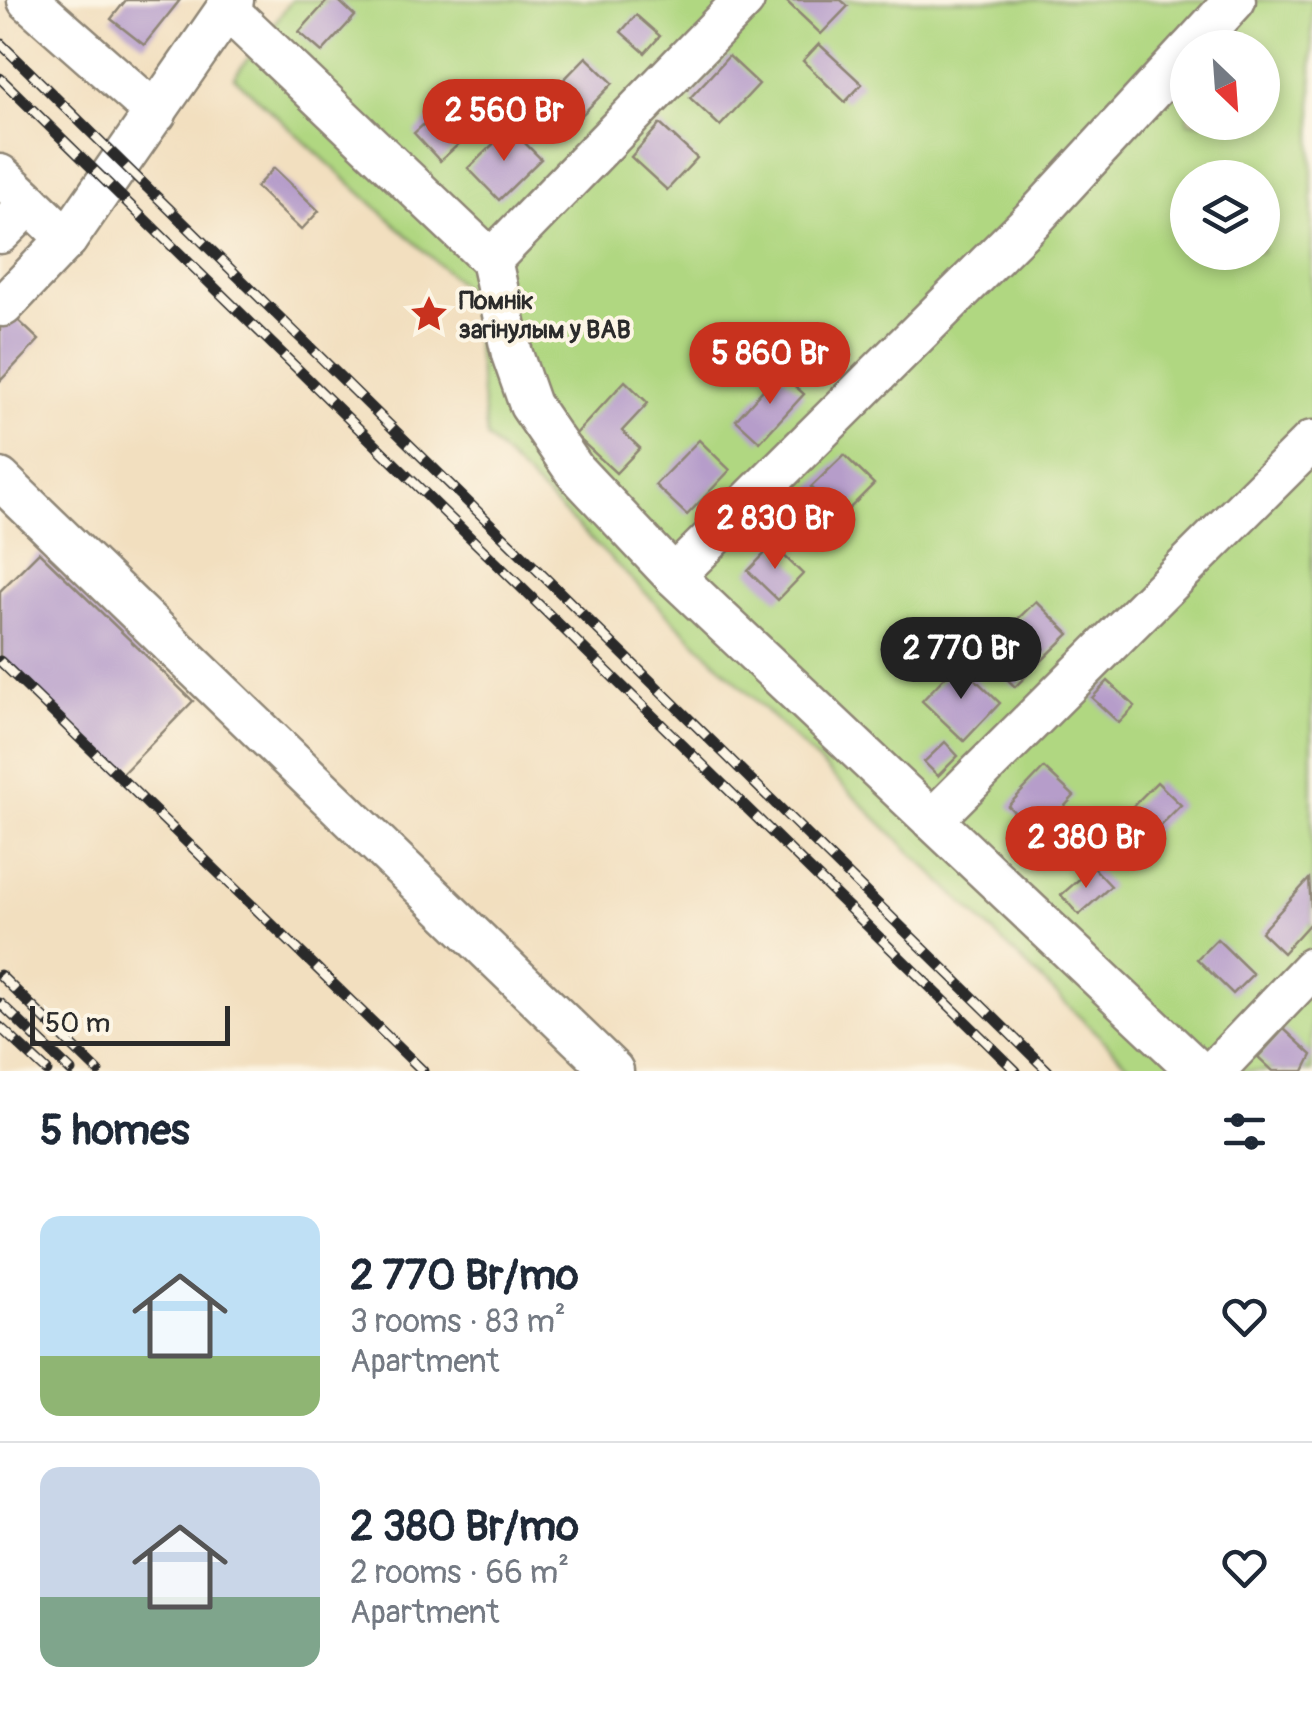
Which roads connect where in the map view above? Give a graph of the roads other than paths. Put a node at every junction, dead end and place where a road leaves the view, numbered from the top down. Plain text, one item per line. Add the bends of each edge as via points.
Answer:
1 (28, 0) edge
2 (744, 0) edge
3 (1235, 0) edge
4 (230, 4) edge
5 (1207, 30) edge
6 (1170, 70) edge
7 (156, 114) junction
8 (0, 175) edge
9 (30, 203) junction
10 (0, 233) edge
11 (67, 239) junction
12 (491, 260) junction
13 (3, 306) dead end
14 (1312, 441) edge
15 (0, 479) edge
16 (674, 576) junction
17 (932, 820) junction
18 (1312, 968) edge
19 (612, 1071) edge
20 (1198, 1071) edge
21 (1214, 1071) edge

1 - 7 street
2 - 12 street
3 - 5 street
4 - 7 street
4 - 12 street
6 - 16 street via 1037,214
7 - 11 street
8 - 9 street
9 - 10 street
9 - 11 street
11 - 13 street
12 - 16 street via 530,406 575,471
14 - 17 street
15 - 19 street
16 - 17 street
17 - 20 street
18 - 21 street

